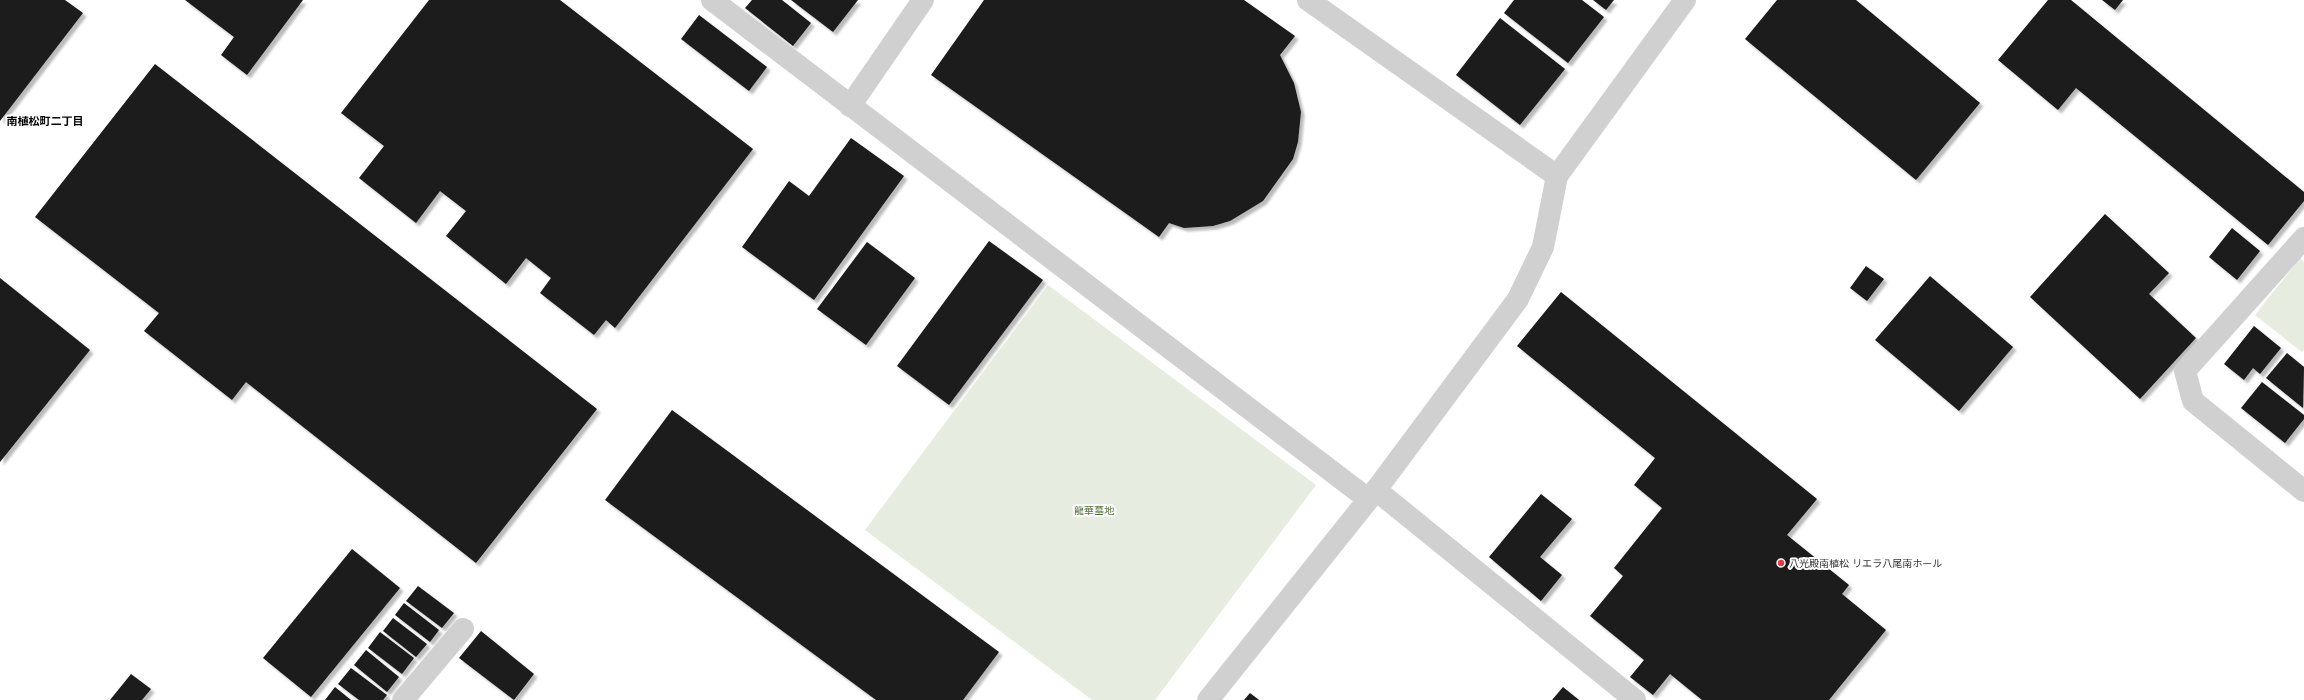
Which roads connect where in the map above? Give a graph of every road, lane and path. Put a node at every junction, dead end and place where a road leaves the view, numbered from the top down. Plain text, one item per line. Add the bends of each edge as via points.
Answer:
1 (712, 0) edge
2 (923, 0) edge
3 (1308, 0) edge
4 (1685, 0) edge
5 (850, 106) junction
6 (1557, 176) junction
7 (2304, 238) edge
8 (2302, 486) edge
9 (1372, 494) junction
10 (462, 629) dead end
11 (403, 700) edge
12 (1208, 700) edge
13 (1635, 700) edge

1 - 5 street
2 - 5 street
3 - 6 street
4 - 6 street
5 - 9 street
6 - 9 street via 1543,247 1518,299
7 - 8 street via 2185,372 2194,402
9 - 12 street
9 - 13 street
10 - 11 street

